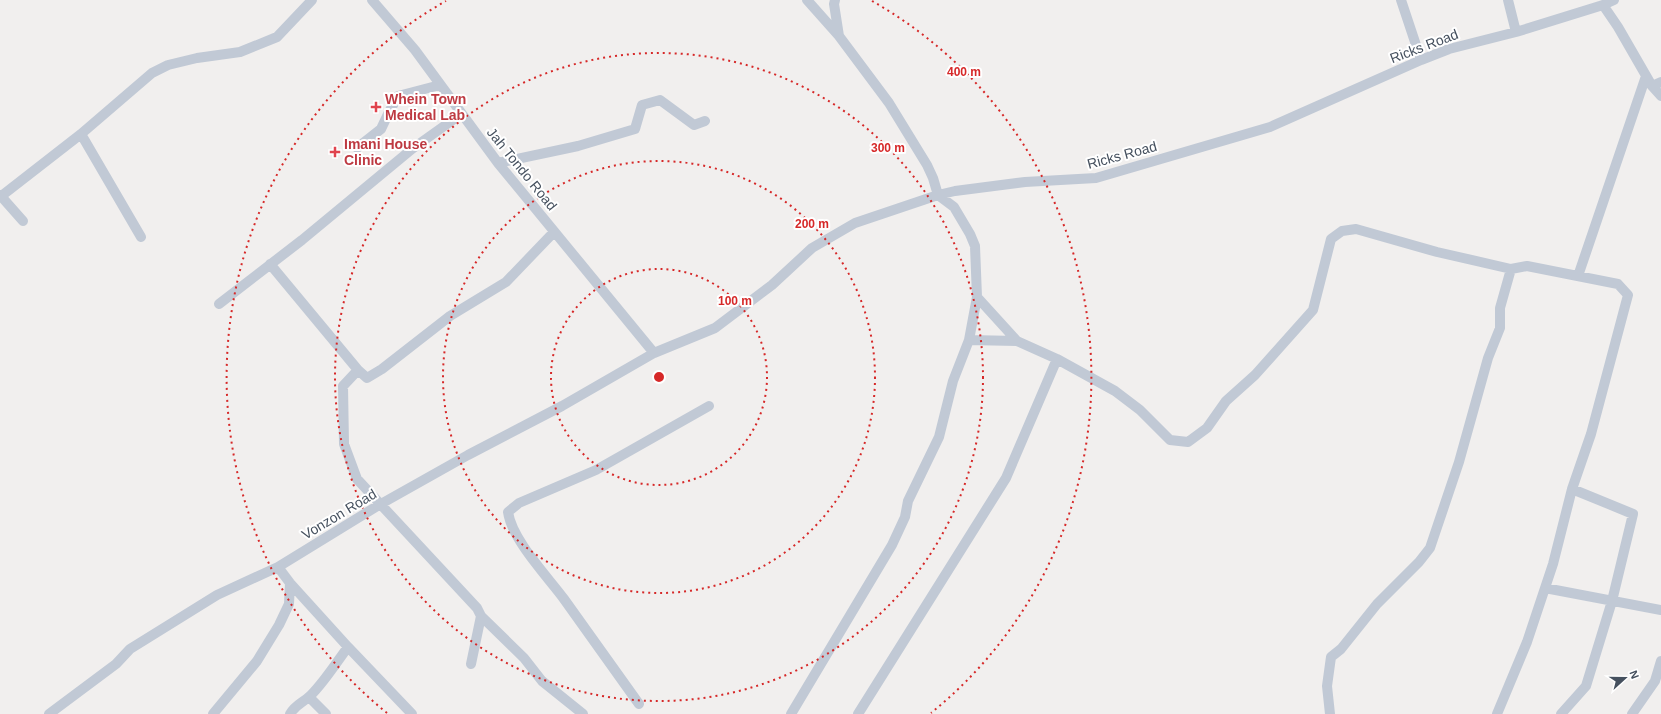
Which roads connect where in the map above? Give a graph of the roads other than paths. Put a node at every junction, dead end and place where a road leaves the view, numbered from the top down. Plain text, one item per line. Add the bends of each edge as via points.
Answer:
1 (312, 0) edge
2 (372, 0) edge
3 (807, 0) edge
4 (835, 0) edge
5 (1402, 0) edge
6 (1508, 0) edge
7 (1614, 0) edge
8 (1603, 5) junction
9 (1516, 32) junction
10 (839, 36) junction
11 (1421, 60) junction
12 (1646, 76) junction
13 (1657, 84) edge
14 (440, 85) junction
15 (1661, 96) edge
16 (461, 114) junction
17 (705, 121) dead end
18 (81, 134) junction
19 (357, 148) dead end
20 (498, 163) junction
21 (938, 194) junction
22 (0, 196) edge
23 (23, 221) dead end
24 (554, 232) junction
25 (140, 237) dead end
26 (270, 264) junction
27 (1511, 269) junction
28 (1578, 276) junction
29 (977, 297) junction
30 (219, 304) dead end
31 (969, 340) junction
32 (1017, 341) junction
33 (654, 353) junction
34 (1057, 359) junction
35 (358, 370) junction
36 (709, 406) dead end
37 (1572, 489) junction
38 (379, 505) junction
39 (278, 567) junction
40 (290, 583) junction
41 (1546, 588) junction
42 (1612, 601) junction
43 (1661, 610) edge
44 (481, 616) junction
45 (348, 647) junction
46 (1661, 661) edge
47 (471, 664) dead end
48 (309, 697) junction
49 (638, 704) dead end
50 (49, 714) edge
51 (213, 714) edge
52 (290, 714) edge
53 (326, 714) edge
54 (412, 714) edge
55 (583, 714) edge
56 (791, 714) edge
57 (858, 714) edge
58 (1330, 714) edge
59 (1497, 714) edge
60 (1561, 714) edge
61 (1632, 714) edge

1 - 18 street via 277,37 240,52 197,58 168,65 152,73
2 - 14 street, Jah Tondo Road via 415,50
3 - 10 street
4 - 10 street
5 - 11 street
6 - 9 street
7 - 8 street, Ricks Road
8 - 9 street, Ricks Road
8 - 12 street
9 - 11 street, Ricks Road via 1449,49
10 - 21 street via 889,103 918,149
11 - 21 street, Ricks Road via 1270,127 1096,178 1024,182
12 - 13 street
12 - 28 street
13 - 15 street
14 - 16 street, Jah Tondo Road
14 - 19 street via 398,96 381,128
16 - 20 street, Jah Tondo Road
16 - 26 street via 412,149
17 - 20 street via 694,126 660,100 642,105 635,128 578,146
18 - 22 street
18 - 25 street
20 - 24 street, Jah Tondo Road
21 - 29 street via 954,207 975,246
21 - 33 street, Ricks Road via 855,223 812,248 772,285 715,328
22 - 23 street
24 - 33 street, Jah Tondo Road
24 - 35 street via 506,282 450,316 367,378
26 - 30 street
26 - 35 street
27 - 28 street via 1527,266
27 - 34 street via 1437,252 1356,229 1342,231 1331,239 1313,310 1256,375 1226,401 1207,428 1188,442 1170,440 1140,410 1116,391
27 - 58 street via 1500,308 1500,328 1488,358 1459,462 1430,548 1377,604 1341,649 1331,657 1327,686
28 - 37 street via 1618,284 1628,295 1591,434
29 - 31 street
29 - 32 street
31 - 32 street
31 - 56 street via 953,381 939,437 908,501 905,517 892,545
32 - 34 street
33 - 38 street, Vonzon Road
34 - 57 street via 1006,478
35 - 38 street via 343,386 344,444 357,479
36 - 49 street via 596,470 519,503 508,512 509,520 525,549
37 - 41 street
37 - 42 street via 1633,514
38 - 39 street, Vonzon Road
38 - 44 street via 477,608
39 - 40 street
39 - 50 street, Vonzon Road via 217,595 130,649 116,664
40 - 45 street
40 - 51 street via 289,604 258,661
41 - 42 street
41 - 59 street via 1528,642
42 - 43 street
42 - 60 street via 1586,686
44 - 47 street
44 - 55 street via 524,658 542,681
45 - 48 street
45 - 54 street
46 - 61 street via 1655,681
48 - 52 street via 297,704
48 - 53 street

